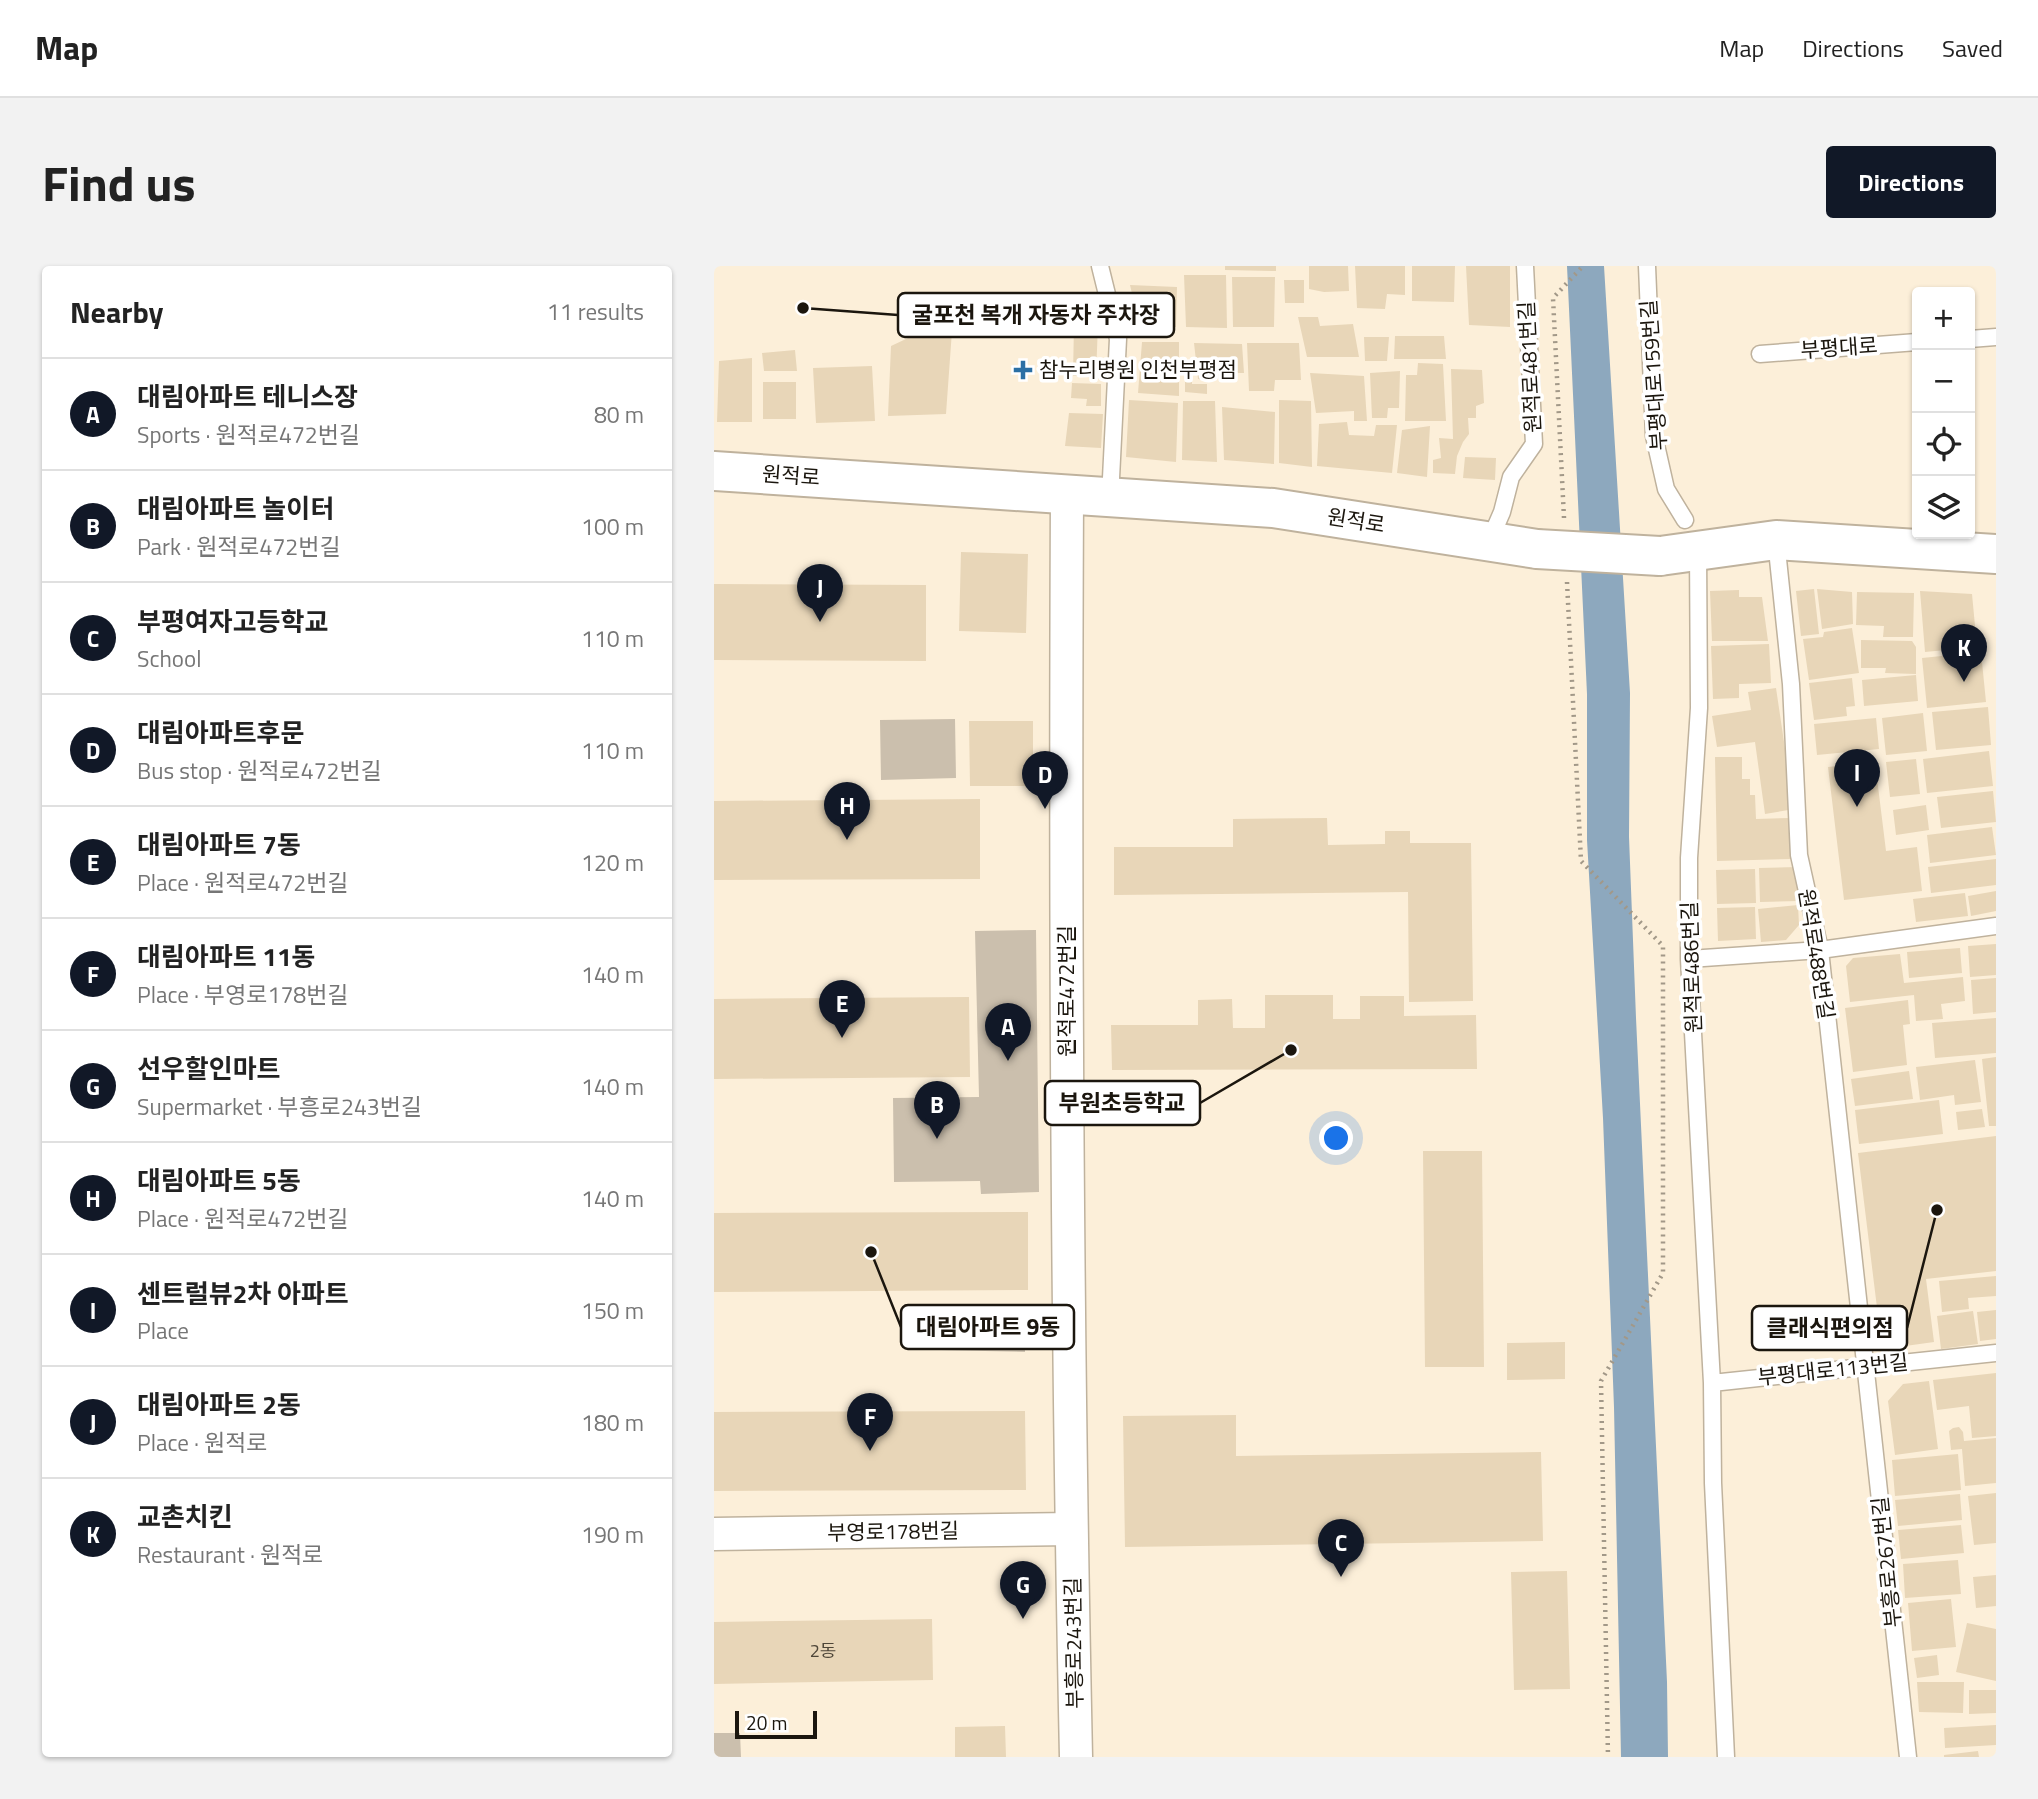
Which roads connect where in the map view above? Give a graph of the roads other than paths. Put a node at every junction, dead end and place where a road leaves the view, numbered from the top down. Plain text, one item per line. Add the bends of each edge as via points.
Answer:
1 (1100, 266) edge
2 (1525, 266) edge
3 (1647, 266) edge
4 (1996, 337) edge
5 (1975, 339) edge
6 (1912, 342) edge
7 (1760, 354) dead end
8 (714, 471) edge
9 (1068, 495) junction
10 (1111, 498) junction
11 (1691, 535) junction
12 (1776, 540) junction
13 (1489, 542) junction
14 (1996, 554) edge
15 (1996, 926) edge
16 (1820, 950) junction
17 (1689, 959) junction
18 (1996, 1353) edge
19 (1866, 1367) junction
20 (1712, 1383) junction
21 (1071, 1529) junction
22 (714, 1534) edge
23 (1076, 1757) edge
24 (1726, 1757) edge
25 (1908, 1757) edge

1 - 10 lane via 1118,339
2 - 13 lane, 원적로481번길 via 1534,444 1511,477
3 - 11 lane, 부평대로159번길 via 1654,436 1666,489
4 - 5 lane
6 - 7 lane, 부평대로
8 - 9 main road, 원적로
9 - 10 main road, 원적로
9 - 21 street, 원적로472번길
10 - 13 main road, 원적로 via 1273,508
11 - 12 main road, 원적로
11 - 13 main road, 원적로, bridge via 1660,556 1551,540
11 - 17 lane, 원적로486번길 via 1699,708 1689,858
12 - 14 main road, 원적로
12 - 16 lane, 원적로488번길 via 1791,684 1799,855
15 - 16 lane
16 - 17 lane
16 - 19 lane, 원적로488번길
17 - 20 lane, 원적로486번길
18 - 19 lane, 부평대로113번길
19 - 20 lane, 부평대로113번길
19 - 25 lane, 부흥로267번길
20 - 24 lane, 원적로486번길
21 - 22 street, 부영로178번길
21 - 23 street, 부흥로243번길

